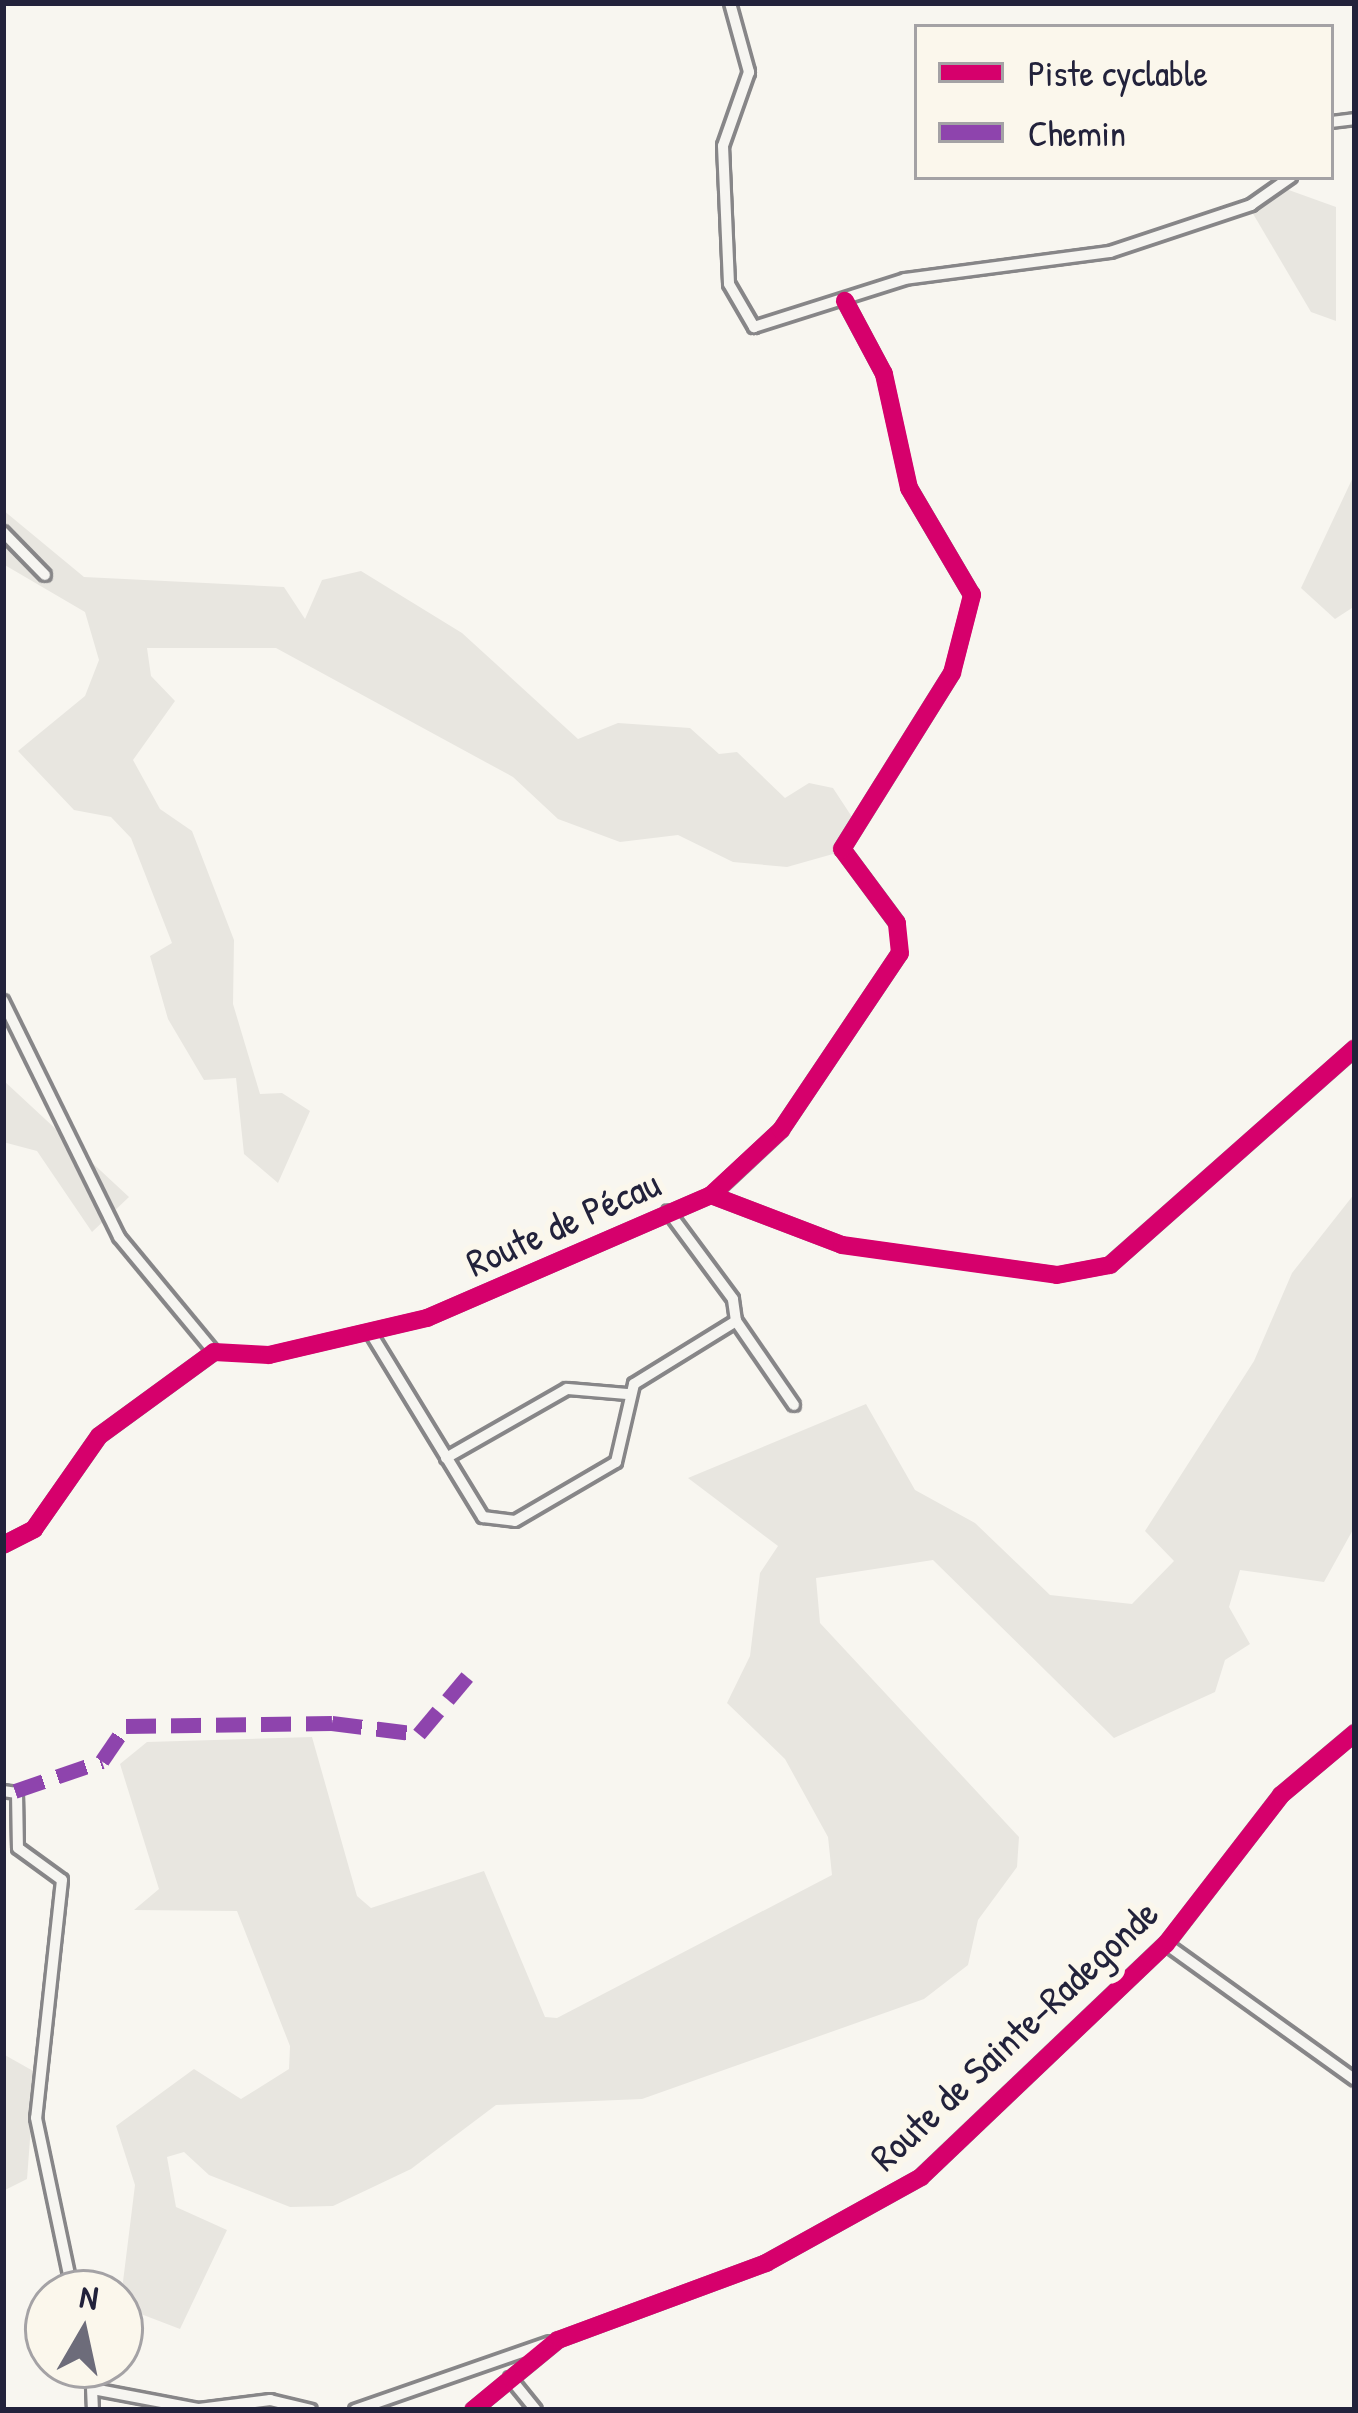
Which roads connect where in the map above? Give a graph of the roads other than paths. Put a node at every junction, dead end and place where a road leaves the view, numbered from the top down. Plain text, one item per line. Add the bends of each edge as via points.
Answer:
1 (730, 3) edge
2 (1287, 180) edge
3 (844, 301) junction
4 (3, 532) edge
5 (45, 575) dead end
6 (3, 1000) edge
7 (1355, 1048) edge
8 (733, 1179) junction
9 (711, 1196) junction
10 (735, 1197) junction
11 (668, 1211) junction
12 (736, 1321) junction
13 (370, 1332) junction
14 (214, 1352) junction
15 (628, 1394) junction
16 (794, 1405) dead end
17 (446, 1458) junction
18 (3, 1545) edge
19 (1355, 1733) edge
20 (3, 1791) edge
21 (1166, 1944) junction
22 (1355, 2080) edge
23 (68, 2269) edge
24 (558, 2339) junction
25 (505, 2355) junction
26 (514, 2374) junction
27 (93, 2389) joint
28 (93, 2410) edge
29 (311, 2410) edge
30 (355, 2410) edge
31 (473, 2410) edge
32 (536, 2410) edge

1 - 3 street via 749,72 723,146 733,303 761,328
2 - 3 street via 1251,205 1110,252 905,279
3 - 8 street via 884,374 909,488 972,595 952,674 842,849 897,923 900,952 823,1074
4 - 5 street
6 - 14 street via 118,1237
7 - 10 street, Route de Pécau via 1125,1257 1079,1274 842,1245
8 - 9 street
8 - 10 street
9 - 10 street, Route de Pécau
9 - 11 street, Route de Pécau
11 - 12 street via 733,1300
11 - 13 street, Route de Pécau via 450,1310
12 - 15 street
12 - 16 street
13 - 14 street, Route de Pécau via 269,1355
13 - 17 street
14 - 18 street via 99,1436 34,1529
15 - 17 street via 567,1389
15 - 17 street via 616,1462 515,1521 483,1517
19 - 21 street, Route de Sainte-Radegonde via 1281,1795
20 - 23 street via 17,1793 18,1849 62,1880 36,2118
21 - 22 street
21 - 24 street, Route de Sainte-Radegonde via 928,2172 878,2206 766,2263
24 - 25 street
24 - 26 street, Route de Sainte-Radegonde
25 - 26 street
25 - 30 street
26 - 31 street, Route de Sainte-Radegonde
26 - 32 street
27 - 28 street
27 - 29 street via 199,2409 270,2400

